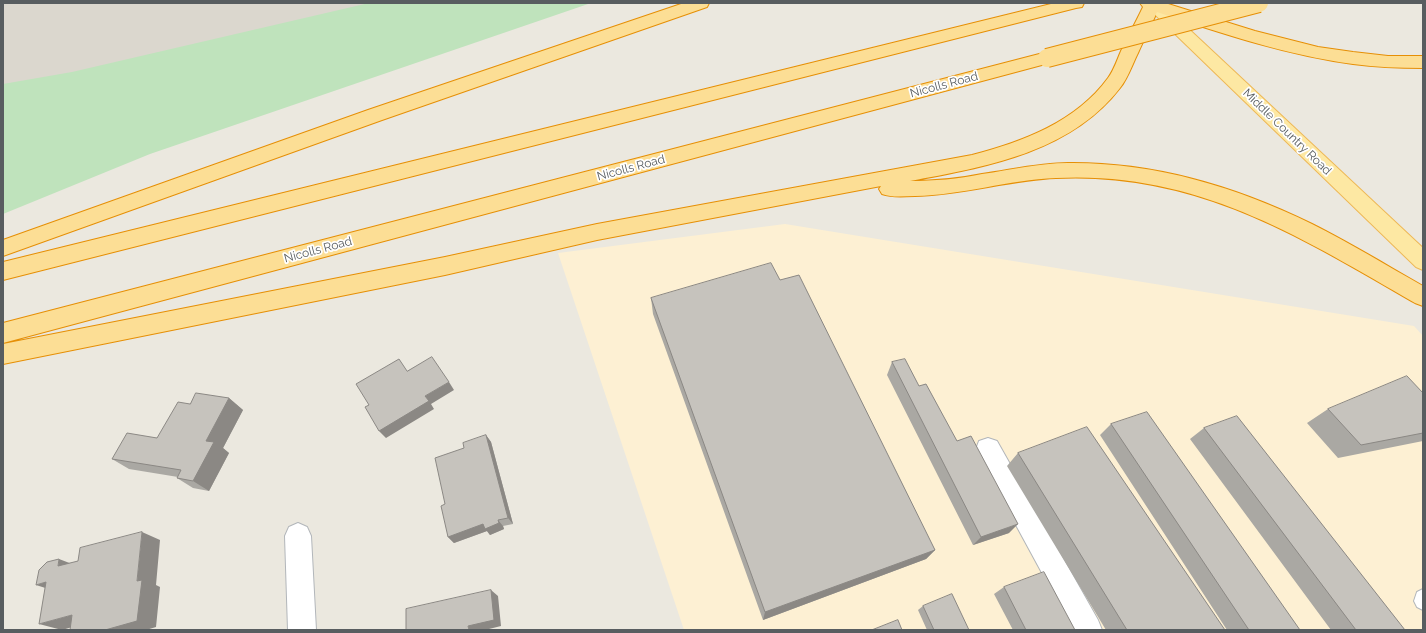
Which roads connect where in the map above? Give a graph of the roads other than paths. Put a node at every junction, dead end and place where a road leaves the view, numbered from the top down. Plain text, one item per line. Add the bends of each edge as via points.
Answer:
1 (691, 3) edge
2 (701, 3) edge
3 (1076, 3) edge
4 (1151, 3) edge
5 (1260, 3) edge
6 (663, 16) junction
7 (1423, 62) edge
8 (806, 193) junction
9 (3, 248) edge
10 (1423, 261) edge
11 (3, 271) edge
12 (1423, 297) edge
13 (3, 333) edge
14 (3, 354) edge
15 (988, 449) dead end
16 (298, 536) dead end
17 (302, 630) edge
18 (1088, 630) edge

1 - 6 highway
2 - 6 highway
3 - 11 highway
4 - 7 highway via 1266,40 1316,52 1382,61
4 - 8 highway via 1115,82 1074,121 1018,149 972,162
4 - 10 main road, Middle Country Road
5 - 13 highway, Nicolls Road, bridge
6 - 9 highway
8 - 12 highway via 952,186 1005,176 1068,170 1129,174 1165,180 1233,199 1266,212 1318,237
8 - 14 highway via 597,232 445,266
15 - 18 street
16 - 17 street

